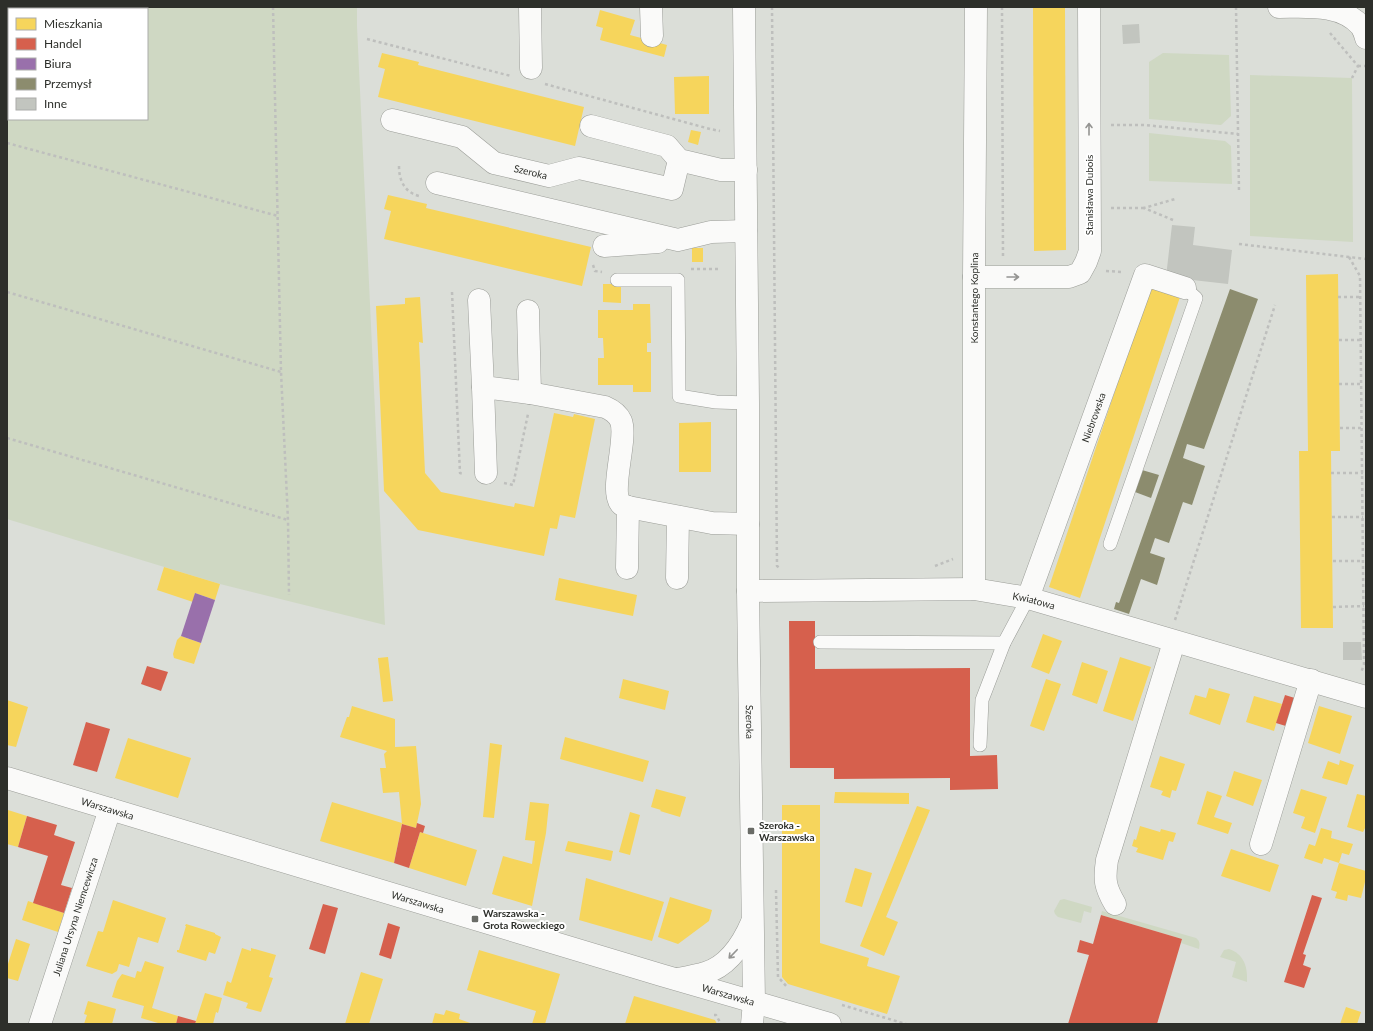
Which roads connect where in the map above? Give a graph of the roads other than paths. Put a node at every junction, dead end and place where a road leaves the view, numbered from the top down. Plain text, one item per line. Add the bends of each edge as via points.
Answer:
1 (530, 7) edge
2 (651, 7) edge
3 (744, 7) edge
4 (976, 7) edge
5 (1089, 7) edge
6 (1279, 7) edge
7 (1310, 7) edge
8 (652, 36) dead end
9 (1366, 38) edge
10 (531, 68) dead end
11 (392, 120) dead end
12 (591, 126) dead end
13 (679, 160) junction
14 (746, 170) junction
15 (437, 183) dead end
16 (746, 231) junction
17 (678, 240) junction
18 (604, 246) dead end
19 (974, 277) junction
20 (617, 280) dead end
21 (1185, 288) joint
22 (479, 300) dead end
23 (528, 311) dead end
24 (483, 387) junction
25 (529, 402) junction
26 (748, 403) junction
27 (484, 476) road end
28 (628, 507) junction
29 (678, 517) junction
30 (748, 524) junction
31 (1110, 544) dead end
32 (627, 568) dead end
33 (677, 578) dead end
34 (974, 589) junction
35 (748, 591) junction
36 (1028, 598) junction
37 (820, 642) dead end
38 (1174, 642) junction
39 (1004, 643) junction
40 (1310, 680) junction
41 (1366, 697) edge
42 (980, 745) dead end
43 (7, 778) edge
44 (110, 809) junction
45 (1261, 844) dead end
46 (1115, 904) dead end
47 (752, 921) junction
48 (676, 979) junction
49 (754, 1002) junction
50 (40, 1024) edge
51 (752, 1024) edge
52 (830, 1024) edge

1 - 10 street
2 - 8 street
3 - 14 street, Szeroka
4 - 19 street, Konstantego Koplina
19 -> 5 street, Stanisława Dubois via 1069,277 1080,273 1086,262 1090,251
6 - 7 street
7 - 9 street via 1332,10 1348,16 1362,27
11 - 13 street, Szeroka via 462,137 494,163 549,176 579,168 672,188
12 - 13 street via 667,146
13 - 14 street via 721,170
14 - 16 street, Szeroka
15 - 17 street
16 - 17 street via 711,232
16 - 26 street, Szeroka
17 - 18 street
19 - 34 street, Konstantego Koplina
20 - 26 lane via 678,280 679,396 716,402
21 - 31 lane via 1196,298
21 - 36 street, Niebrowska via 1145,275
22 - 24 street
23 - 25 street
24 - 25 street
24 - 27 street
25 - 28 street via 605,407 614,411 621,421 623,433 618,498 622,505
26 - 30 street, Szeroka
28 - 29 street
28 - 32 street
29 - 30 street via 716,523
29 - 33 street
30 - 35 street, Szeroka
34 - 35 street, Kwiatowa
34 - 36 street, Kwiatowa
35 - 47 street, Szeroka
36 - 38 street, Kwiatowa
36 - 39 lane
37 - 39 lane
38 - 40 street, Kwiatowa
38 - 46 street via 1107,860 1104,876
39 - 42 lane via 982,700
40 - 41 street, Kwiatowa
40 - 45 street
43 - 44 street, Warszawska
44 - 48 street, Warszawska
44 - 50 street, Juliana Ursyna Niemcewicza
47 -> 48 street, Szeroka via 736,952 723,963 707,973
47 - 49 street, Szeroka
48 - 49 street, Warszawska
49 - 51 street, Szeroka
49 - 52 street, Warszawska

